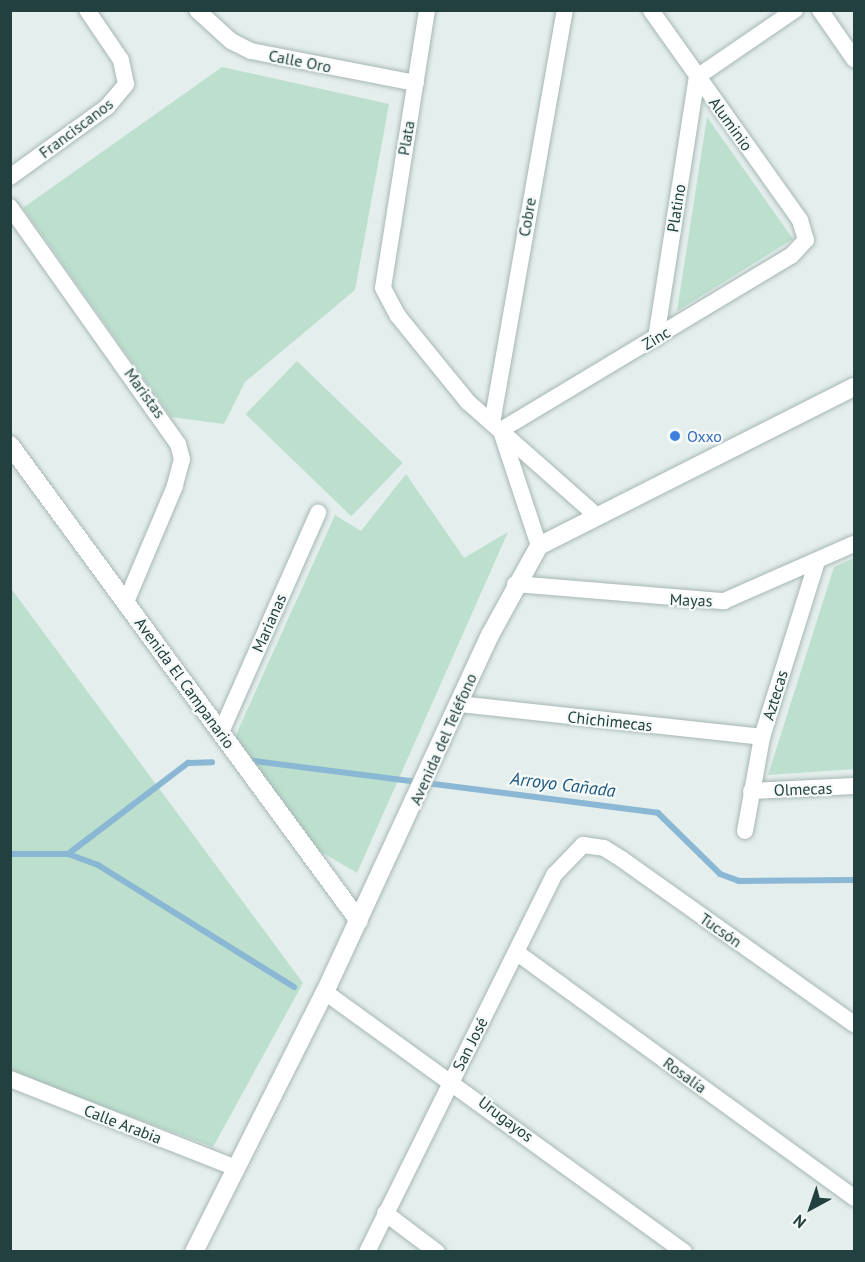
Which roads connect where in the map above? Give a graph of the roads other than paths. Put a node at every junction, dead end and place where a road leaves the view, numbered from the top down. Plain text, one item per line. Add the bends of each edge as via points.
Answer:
1 (87, 10) edge
2 (197, 10) edge
3 (427, 10) edge
4 (565, 10) edge
5 (651, 10) edge
6 (795, 10) edge
7 (820, 10) edge
8 (855, 59) edge
9 (697, 77) junction
10 (416, 83) junction
11 (10, 177) edge
12 (10, 207) edge
13 (806, 240) joint
14 (383, 266) joint
15 (656, 338) junction
16 (855, 387) edge
17 (496, 427) junction
18 (10, 445) edge
19 (318, 513) dead end
20 (597, 516) junction
21 (855, 544) edge
22 (539, 546) junction
23 (817, 561) junction
24 (515, 584) junction
25 (126, 602) junction
26 (459, 704) junction
27 (220, 732) junction
28 (762, 737) junction
29 (855, 786) edge
30 (751, 791) junction
31 (745, 831) dead end
32 (584, 845) joint
33 (359, 921) junction
34 (516, 952) junction
35 (325, 992) junction
36 (855, 1024) edge
37 (10, 1079) edge
38 (452, 1079) junction
39 (236, 1168) junction
40 (855, 1198) edge
41 (385, 1213) junction
42 (194, 1251) edge
43 (367, 1251) edge
44 (437, 1251) edge
45 (684, 1251) edge

1 - 11 street, Franciscanos via 121,60 126,84 107,106
2 - 10 street, Calle Oro via 231,41 251,51
3 - 10 street, Plata
4 - 17 street, Cobre
5 - 9 street, Aluminio
6 - 9 street
7 - 8 street
9 - 13 street, Aluminio via 800,220
9 - 15 street, Platino
10 - 14 street, Plata
12 - 25 street, Maristas via 178,444 182,459 175,486
13 - 15 street, Zinc via 791,256
14 - 17 street, Cobre via 383,288 398,316
15 - 17 street, Zinc
16 - 20 street
17 - 20 street, Cobre
17 - 22 street, Cobre
18 - 25 street, Avenida El Campanario
19 - 27 street, Marianas
20 - 22 street
21 - 23 street, Mayas
22 - 24 street, Avenida del Teléfono
23 - 24 street, Mayas via 724,602
23 - 28 street, Aztecas
24 - 26 street, Avenida del Teléfono
25 - 27 street, Avenida El Campanario
26 - 28 street, Chichimecas
26 - 33 street, Avenida del Teléfono
27 - 33 street, Avenida El Campanario
28 - 30 street, Aztecas
29 - 30 street, Olmecas
30 - 31 street, Aztecas
32 - 34 street, San José via 554,875
32 - 36 street, Tucsón via 604,848 623,860
33 - 35 street, Avenida del Teléfono
34 - 38 street, San José
34 - 40 street, Rosalía
35 - 38 street, Urugayos
35 - 39 street, Avenida del Teléfono
37 - 39 street, Calle Arabia
38 - 41 street, San José
38 - 45 street, Urugayos
39 - 42 street, Avenida del Teléfono
41 - 43 street, San José
41 - 44 street

